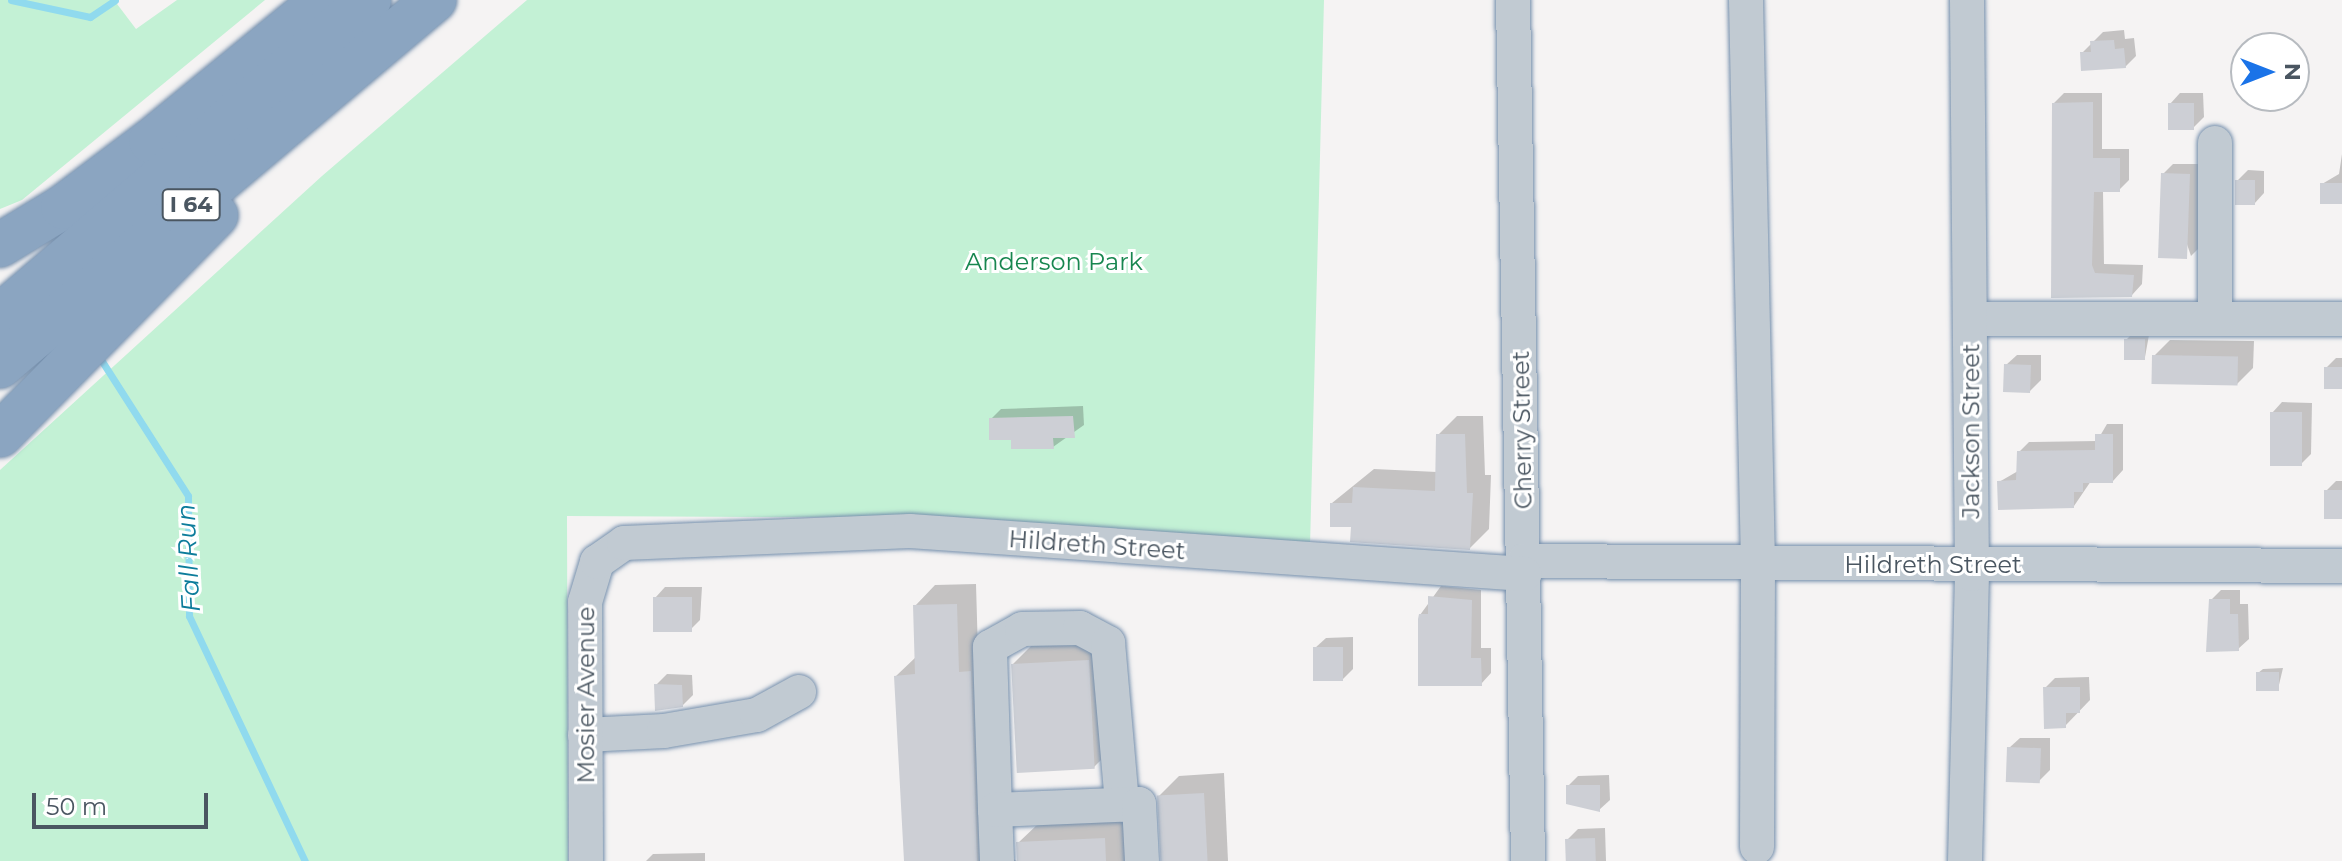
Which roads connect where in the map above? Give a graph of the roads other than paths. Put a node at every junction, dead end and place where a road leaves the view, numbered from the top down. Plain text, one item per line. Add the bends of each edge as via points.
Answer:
1 (323, 0) edge
2 (369, 0) edge
3 (434, 0) edge
4 (1513, 0) edge
5 (1746, 0) edge
6 (1967, 0) edge
7 (382, 44) junction
8 (2215, 143) dead end
9 (0, 245) edge
10 (135, 251) junction
11 (0, 316) edge
12 (1971, 319) junction
13 (2215, 319) junction
14 (2342, 319) edge
15 (0, 347) edge
16 (0, 366) edge
17 (0, 435) edge
18 (669, 538) joint
19 (1758, 564) junction
20 (1971, 566) junction
21 (2342, 566) edge
22 (1524, 567) junction
23 (799, 692) dead end
24 (585, 735) junction
25 (1122, 804) junction
26 (995, 810) junction
27 (1757, 847) dead end
28 (586, 861) edge
29 (997, 861) edge
30 (1142, 861) edge
31 (1528, 861) edge
32 (1965, 861) edge

1 - 9 highway via 151,141 63,207
2 - 11 highway, I 64
3 - 7 highway, I 64
4 - 22 street, Cherry Street
5 - 19 street
6 - 12 street, Jackson Street
7 - 10 highway, I 64
7 - 17 highway
8 - 13 street
10 - 15 highway
10 - 16 highway, I 64
12 - 13 street
12 - 20 street, Jackson Street
13 - 14 street
18 - 22 street, Hildreth Street via 910,531
18 - 24 street, Mosier Avenue via 613,547 593,571 585,602
19 - 20 street, Hildreth Street
19 - 22 street, Hildreth Street
19 - 27 street
20 - 21 street, Hildreth Street
20 - 32 street, Jackson Street
22 - 31 street, Cherry Street
23 - 24 street via 757,715 664,731
24 - 28 street, Mosier Avenue
25 - 26 street
25 - 26 street via 1108,643 1080,628 1022,629 990,647
25 - 30 street via 1139,804
26 - 29 street

